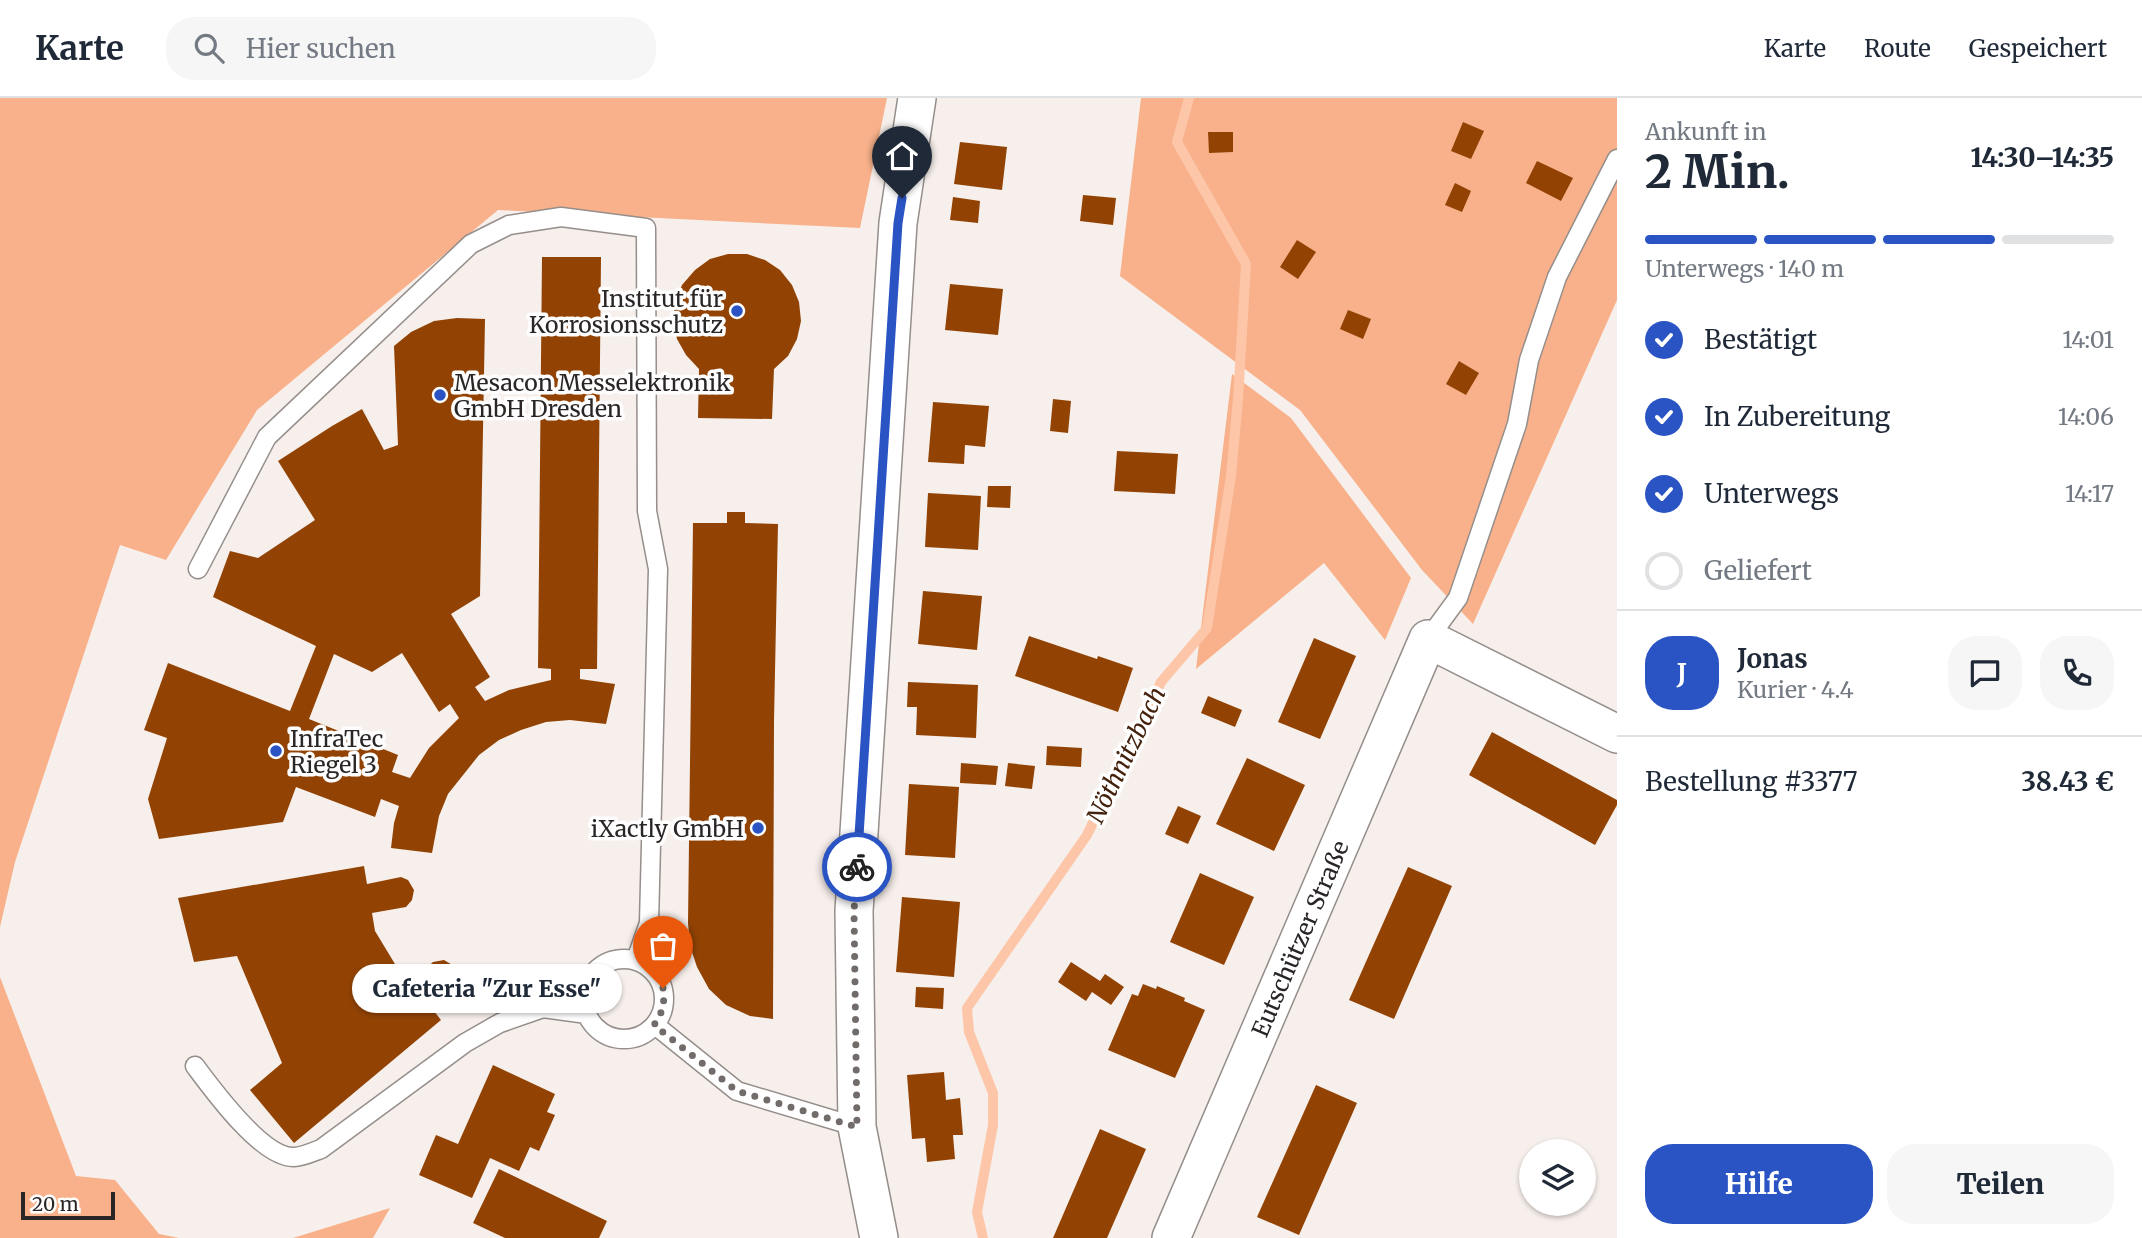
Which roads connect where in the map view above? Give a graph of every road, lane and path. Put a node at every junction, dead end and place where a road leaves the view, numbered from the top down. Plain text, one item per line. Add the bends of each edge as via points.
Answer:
1 (917, 98) edge
2 (1617, 159) edge
3 (198, 569) dead end
4 (1427, 639) junction
5 (1617, 734) edge
6 (636, 960) junction
7 (587, 1014) junction
8 (654, 1025) junction
9 (195, 1066) dead end
10 (857, 1127) junction
11 (879, 1238) edge
12 (1171, 1238) edge

1 - 10 street via 898,223 854,911
2 - 4 lane via 1557,277 1529,360 1517,424 1458,598
3 - 6 lane via 267,437 471,244 509,225 561,217 646,228 647,511 659,569 649,923
4 - 5 street
4 - 12 street, Eutschützer Straße
6 - 7 lane via 611,960 592,975 584,996
6 - 8 lane via 657,976 663,988 662,1014
7 - 8 lane via 594,1026 617,1038 644,1034
7 - 9 lane via 543,1008 500,1023 465,1043 321,1149 294,1157 276,1153 229,1111
8 - 10 lane via 737,1091
10 - 11 street

